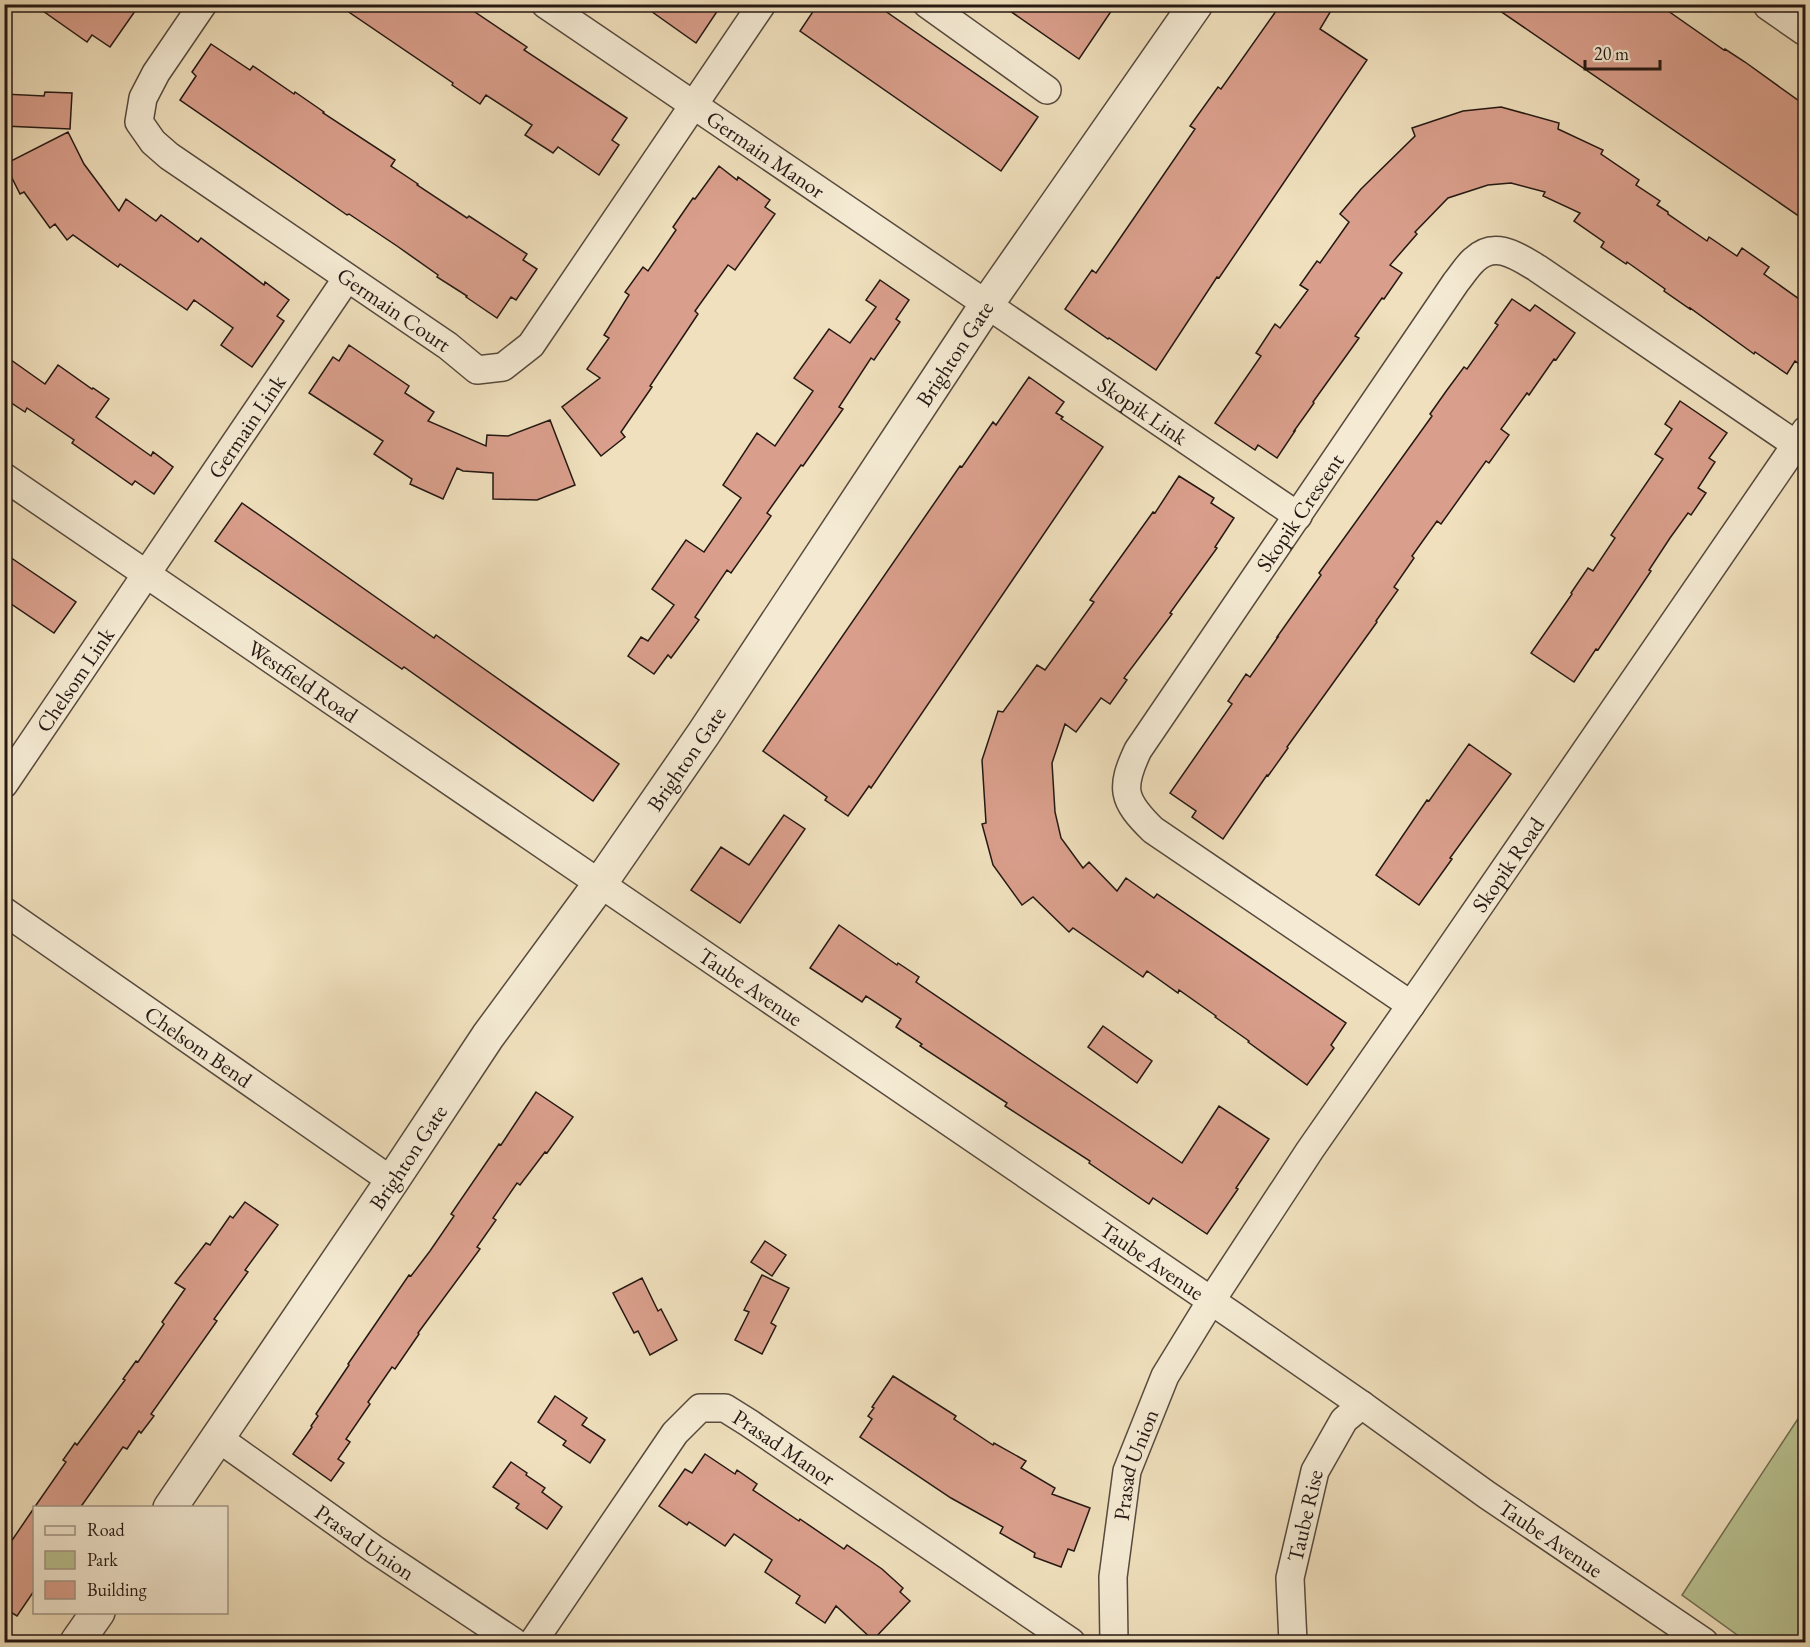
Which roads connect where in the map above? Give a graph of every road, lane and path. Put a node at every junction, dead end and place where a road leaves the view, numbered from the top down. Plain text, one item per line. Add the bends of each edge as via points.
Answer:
1 (203, 4) edge
2 (545, 4) edge
3 (762, 4) edge
4 (927, 4) edge
5 (1196, 4) edge
6 (1770, 4) edge
7 (1806, 29) edge
8 (1047, 90) dead end
9 (694, 105) junction
10 (347, 278) junction
11 (987, 304) junction
12 (1800, 437) edge
13 (4, 477) edge
14 (1298, 516) junction
15 (147, 575) junction
16 (4, 784) edge
17 (599, 885) junction
18 (4, 911) edge
19 (1411, 1005) junction
20 (392, 1181) junction
21 (1211, 1301) junction
22 (1362, 1405) junction
23 (218, 1438) junction
24 (171, 1506) edge
25 (97, 1614) edge
26 (77, 1642) edge
27 (514, 1642) edge
28 (533, 1642) edge
29 (1071, 1642) edge
30 (1114, 1642) edge
31 (1293, 1642) edge
32 (1704, 1642) edge

1 - 10 street, Germain Court via 156,73 143,98 139,122 169,156
2 - 9 street, Germain Manor
3 - 9 street, Germain Court
4 - 8 street
5 - 11 street, Brighton Gate
6 - 7 street
9 - 10 street, Germain Court via 531,345 503,367 477,370
9 - 11 street, Germain Manor
10 - 15 street, Germain Link
11 - 14 street, Skopik Link
11 - 17 street, Brighton Gate
12 - 14 street, Skopik Crescent via 1537,268 1514,254 1494,249 1475,258 1456,282
12 - 19 street, Skopik Road
13 - 15 street, Westfield Road
14 - 19 street, Skopik Crescent via 1138,750 1126,783 1129,801 1153,830
15 - 16 street, Chelsom Link
15 - 17 street, Westfield Road
17 - 20 street, Brighton Gate via 488,1036
17 - 21 street, Taube Avenue
18 - 20 street, Chelsom Bend
19 - 21 street, Skopik Road
20 - 23 street, Brighton Gate
21 - 22 street, Taube Avenue
21 - 30 street, Prasad Union via 1166,1376 1127,1471 1113,1577
22 - 31 street, Taube Rise via 1344,1420 1315,1472 1290,1578
22 - 32 street, Taube Avenue
23 - 24 street, Brighton Gate
23 - 27 street, Prasad Union
25 - 26 street
28 - 29 street, Prasad Manor via 675,1432 700,1408 724,1408 749,1423

